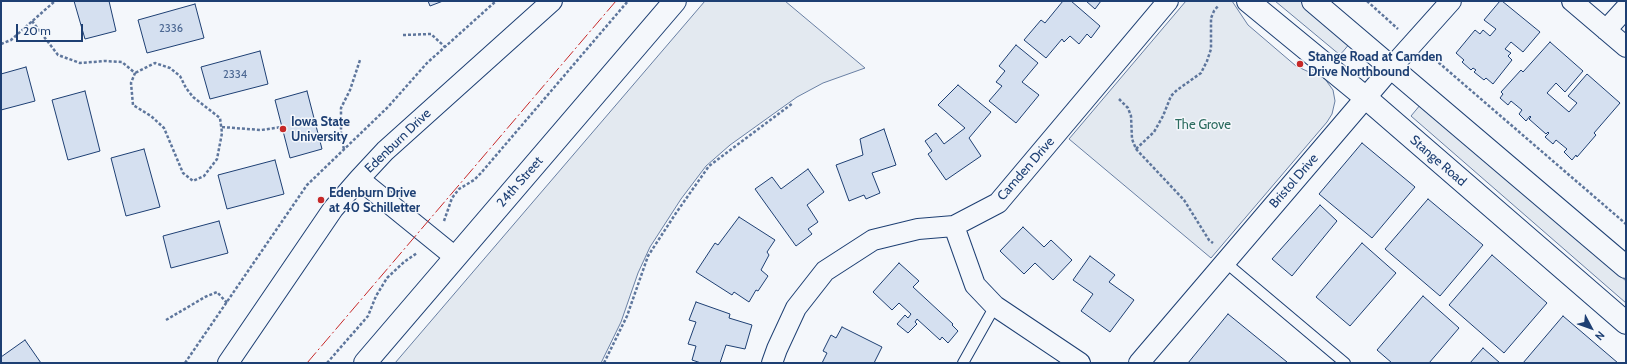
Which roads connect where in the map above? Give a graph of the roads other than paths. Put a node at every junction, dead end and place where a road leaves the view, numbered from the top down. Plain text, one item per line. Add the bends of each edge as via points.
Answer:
1 (552, 1) edge
2 (675, 1) edge
3 (1168, 1) edge
4 (1248, 1) edge
5 (1313, 1) edge
6 (1451, 1) edge
7 (1572, 1) edge
8 (1626, 8) edge
9 (1606, 30) junction
10 (1626, 47) edge
11 (1391, 68) junction
12 (1366, 98) junction
13 (360, 179) junction
14 (954, 226) junction
15 (455, 257) junction
16 (1227, 260) junction
17 (1626, 267) edge
18 (995, 306) junction
19 (1626, 323) edge
20 (228, 363) edge
21 (365, 363) edge
22 (772, 363) edge
23 (963, 363) edge
24 (1080, 363) edge
25 (1139, 363) edge
26 (1345, 363) edge

1 - 13 street, Edenburn Drive via 385,151
2 - 15 main road, 24th Street
3 - 14 street, Camden Drive via 998,203
4 - 12 main road, Stange Road
5 - 11 main road
6 - 11 street, Bristol Drive
7 - 9 street
8 - 9 street
9 - 10 street
11 - 12 street, Bristol Drive
11 - 17 main road
12 - 16 street, Bristol Drive
12 - 19 main road, Stange Road
13 - 15 street
13 - 20 street, Edenburn Drive via 333,209
14 - 18 street via 975,285
14 - 22 street, Camden Drive via 918,229 873,240 825,271 796,308
15 - 21 main road, 24th Street
16 - 25 street, Bristol Drive
16 - 26 lane
18 - 23 lane
18 - 24 street

